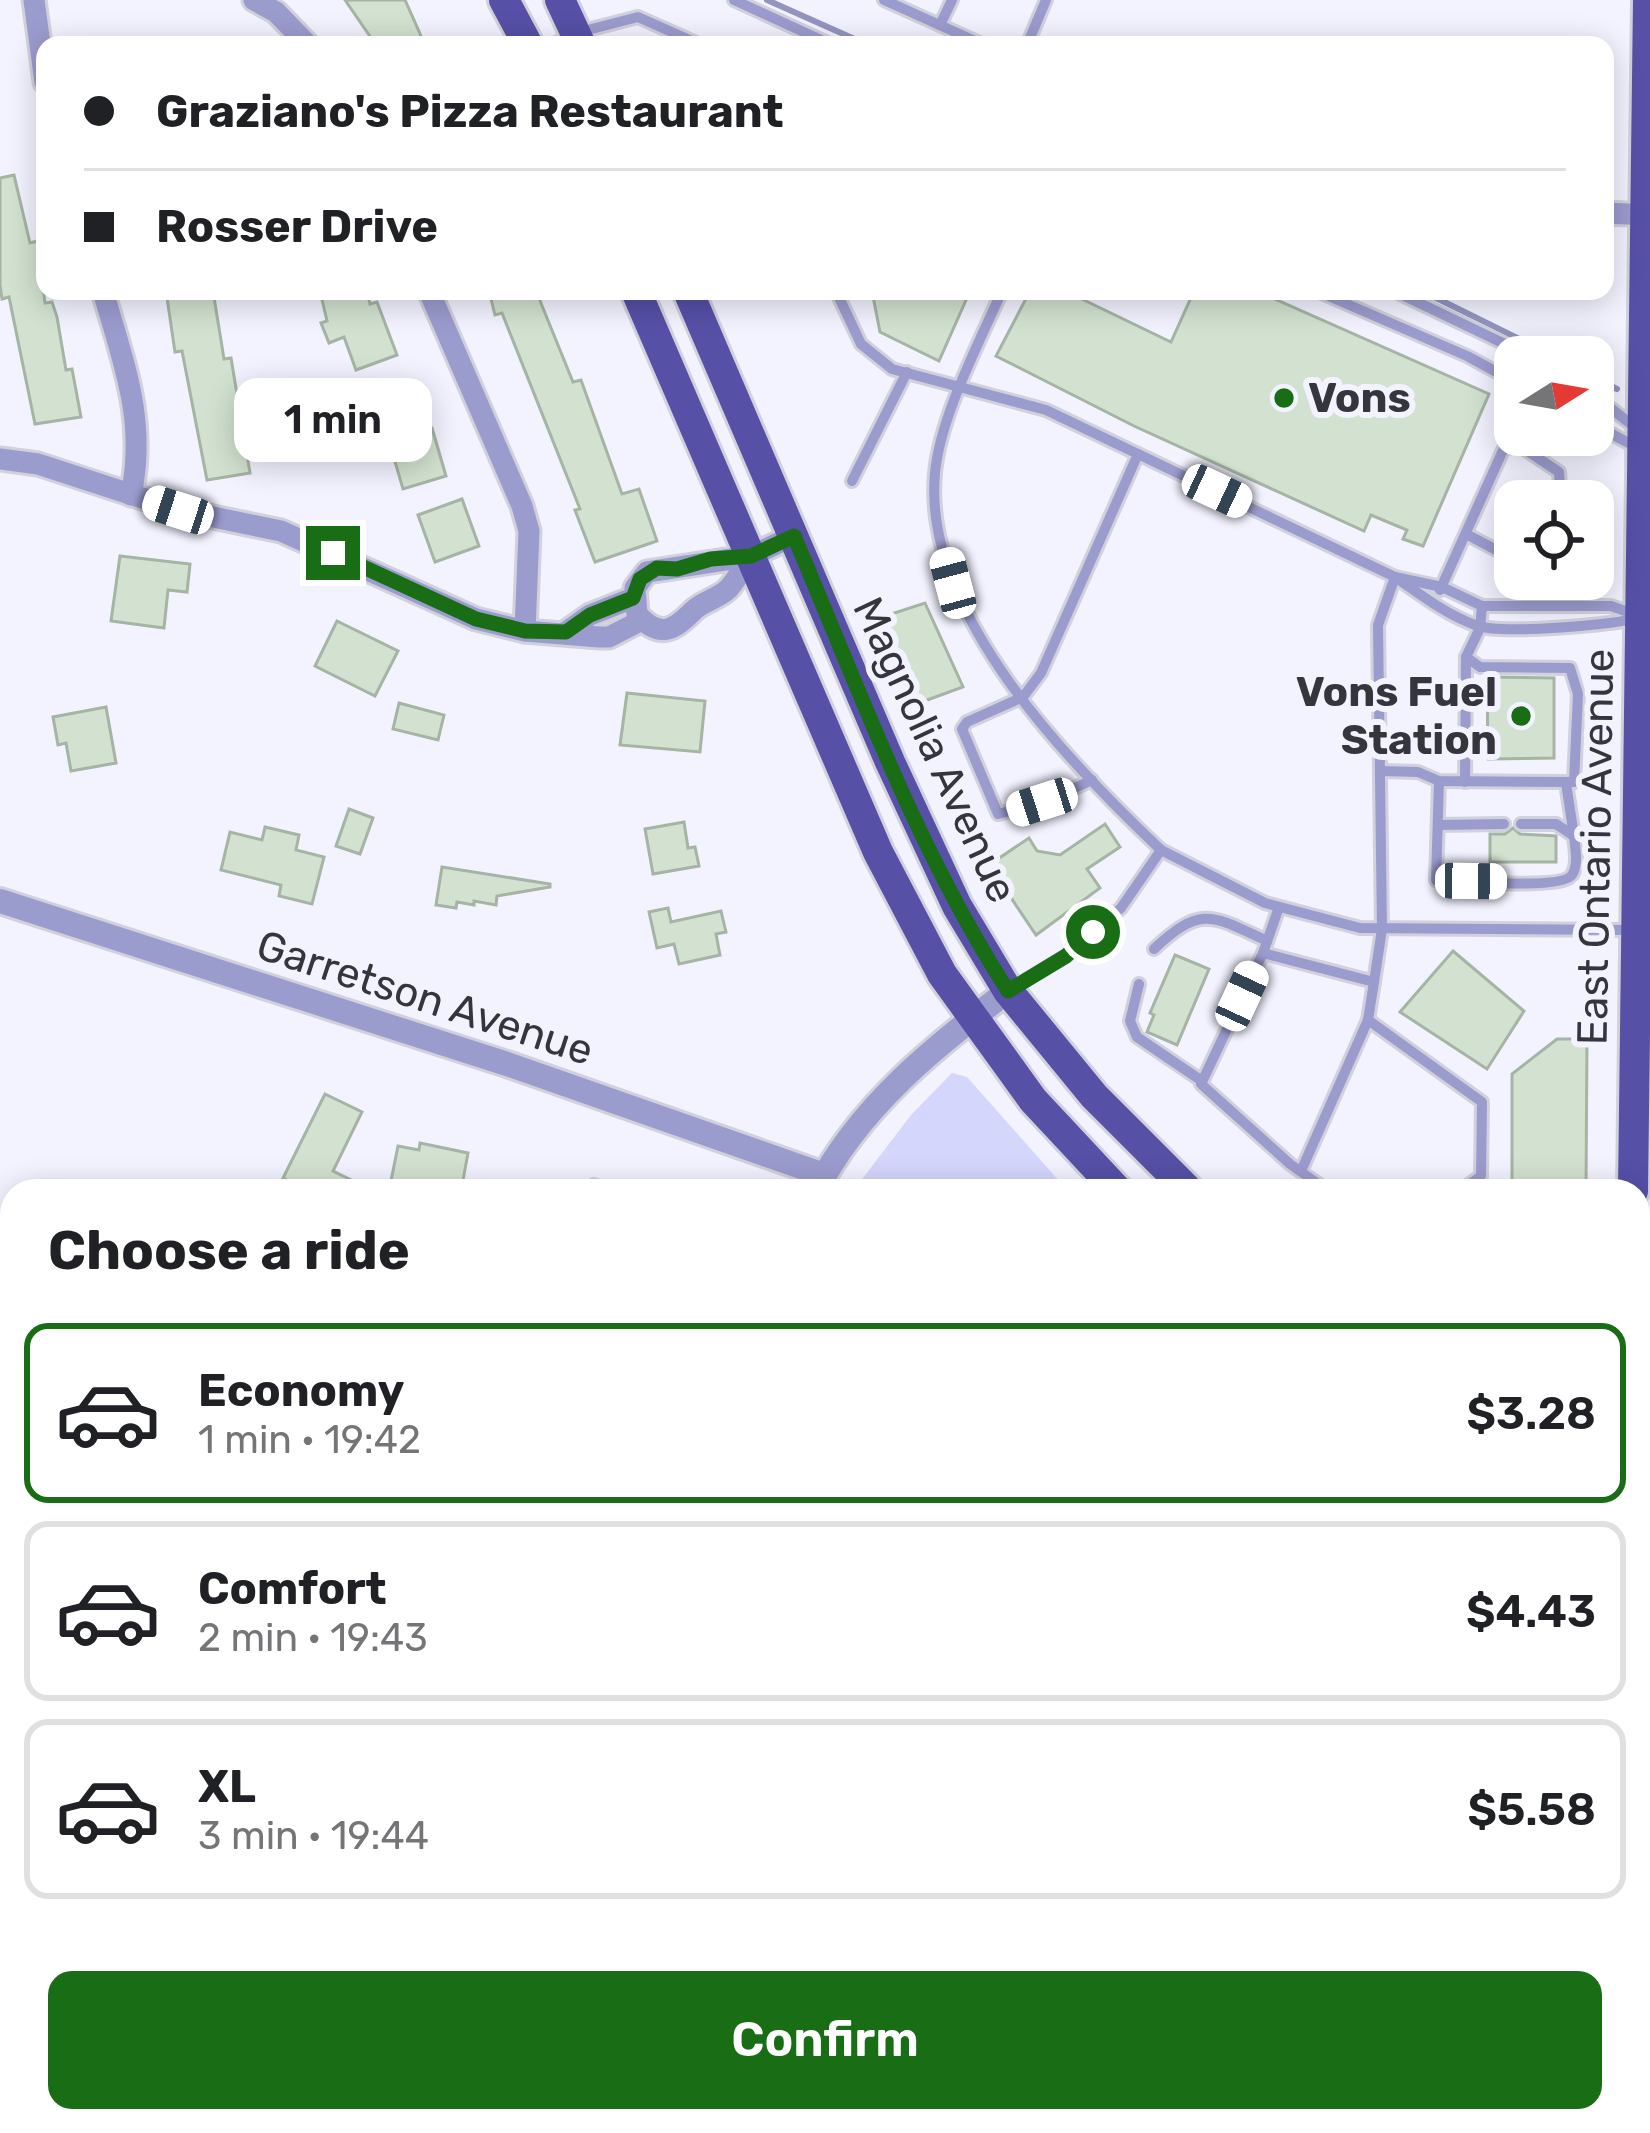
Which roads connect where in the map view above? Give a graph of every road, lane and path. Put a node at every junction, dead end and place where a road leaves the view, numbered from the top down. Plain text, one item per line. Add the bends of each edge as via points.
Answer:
1 (34, 0) edge
2 (254, 0) edge
3 (504, 0) edge
4 (560, 0) edge
5 (734, 0) edge
6 (884, 0) edge
7 (952, 0) edge
8 (1046, 0) edge
9 (1648, 0) edge
10 (940, 26) junction
11 (39, 36) edge
12 (299, 36) edge
13 (523, 36) edge
14 (569, 36) edge
15 (584, 36) edge
16 (681, 36) edge
17 (812, 36) edge
18 (963, 36) edge
19 (1031, 36) edge
20 (1614, 213) edge
21 (1648, 215) edge
22 (106, 300) edge
23 (433, 300) edge
24 (639, 300) edge
25 (692, 300) edge
26 (840, 300) edge
27 (998, 300) edge
28 (1338, 300) edge
29 (1413, 300) edge
30 (1494, 339) edge
31 (1494, 371) edge
32 (907, 373) junction
33 (961, 385) junction
34 (1614, 414) edge
35 (1614, 432) edge
36 (1644, 443) junction
37 (1138, 454) junction
38 (0, 459) edge
39 (1560, 480) edge
40 (852, 481) dead end
41 (131, 495) junction
42 (1468, 535) junction
43 (794, 536) junction
44 (1494, 549) edge
45 (751, 556) junction
46 (1395, 577) junction
47 (1442, 587) junction
48 (633, 598) junction
49 (1433, 604) junction
50 (1482, 606) junction
51 (1646, 617) edge
52 (643, 620) junction
53 (1480, 628) junction
54 (525, 631) junction
55 (566, 632) junction
56 (1466, 657) junction
57 (1023, 698) junction
58 (1381, 771) junction
59 (1092, 780) junction
60 (1439, 781) junction
61 (1466, 782) junction
62 (1566, 783) junction
63 (1504, 824) dead end
64 (1521, 824) dead end
65 (1438, 825) junction
66 (1574, 836) junction
67 (1162, 850) junction
68 (0, 901) edge
69 (1279, 907) junction
70 (1382, 929) junction
71 (1638, 930) junction
72 (1265, 947) junction
73 (1154, 949) dead end
74 (1374, 982) junction
75 (1138, 984) dead end
76 (1008, 991) junction
77 (973, 1017) junction
78 (1368, 1020) junction
79 (1202, 1081) junction
80 (1300, 1171) junction
81 (809, 1179) edge
82 (823, 1179) edge
83 (1107, 1179) edge
84 (1177, 1179) edge
85 (1311, 1179) edge
86 (1476, 1179) edge
87 (1633, 1179) edge

1 - 11 street
2 - 12 street
3 - 13 main road
4 - 14 main road
5 - 17 lane
6 - 10 lane
7 - 10 lane
8 - 19 lane
9 - 21 main road, East Ontario Avenue
10 - 18 lane
15 - 16 lane via 638,17
20 - 21 street
21 - 36 main road, East Ontario Avenue
22 - 41 street via 136,409
23 - 54 street via 529,531
24 - 45 main road, Magnolia Avenue
25 - 43 main road, Magnolia Avenue
26 - 32 lane via 861,344
27 - 33 lane
28 - 31 lane
29 - 30 lane
32 - 33 lane
32 - 40 lane
33 - 37 lane via 1046,410
33 - 57 lane via 935,468 938,529 953,583
34 - 36 lane
35 - 36 lane
36 - 51 main road, East Ontario Avenue
37 - 46 lane
37 - 57 lane
38 - 41 street
39 - 42 lane via 1520,446 1504,448
41 - 54 street via 280,531 476,619
42 - 44 lane
42 - 47 lane
43 - 45 street
43 - 76 main road, Magnolia Avenue via 926,841
45 - 48 street via 657,568 640,579
45 - 52 street via 726,591 680,626 660,629
45 - 77 main road, Magnolia Avenue via 878,852
46 - 47 lane
46 - 49 lane
46 - 58 lane via 1378,625
47 - 49 lane
47 - 50 lane
48 - 52 street
48 - 55 street
49 - 53 lane
50 - 51 lane via 1611,606
50 - 53 lane
51 - 53 lane via 1612,626
51 - 71 main road, East Ontario Avenue
52 - 55 street via 609,637
53 - 56 lane
54 - 55 street
56 - 61 lane
56 - 62 lane via 1480,667 1570,668 1579,694 1574,782
57 - 59 lane
57 - 59 lane via 962,729 998,814
58 - 60 lane
58 - 70 lane
59 - 67 lane
60 - 61 lane
60 - 65 lane
61 - 62 lane
62 - 66 lane
63 - 65 lane
64 - 66 lane via 1556,824
65 - 66 lane via 1436,880 1563,882 1576,862
67 - 69 lane
67 - 76 lane via 1121,908 1066,956
68 - 81 street, Garretson Avenue via 507,1064
69 - 70 lane
69 - 72 lane
70 - 71 lane
70 - 74 lane
71 - 87 main road, East Ontario Avenue
72 - 73 lane via 1203,916
72 - 74 lane
72 - 79 lane
74 - 78 lane
75 - 79 lane via 1130,1021 1138,1037
76 - 77 street
76 - 84 main road, Magnolia Avenue via 1094,1096
77 - 82 street via 915,1064
77 - 83 main road, Magnolia Avenue via 1033,1100
78 - 80 lane
78 - 86 lane via 1482,1102
79 - 80 lane
80 - 85 lane

